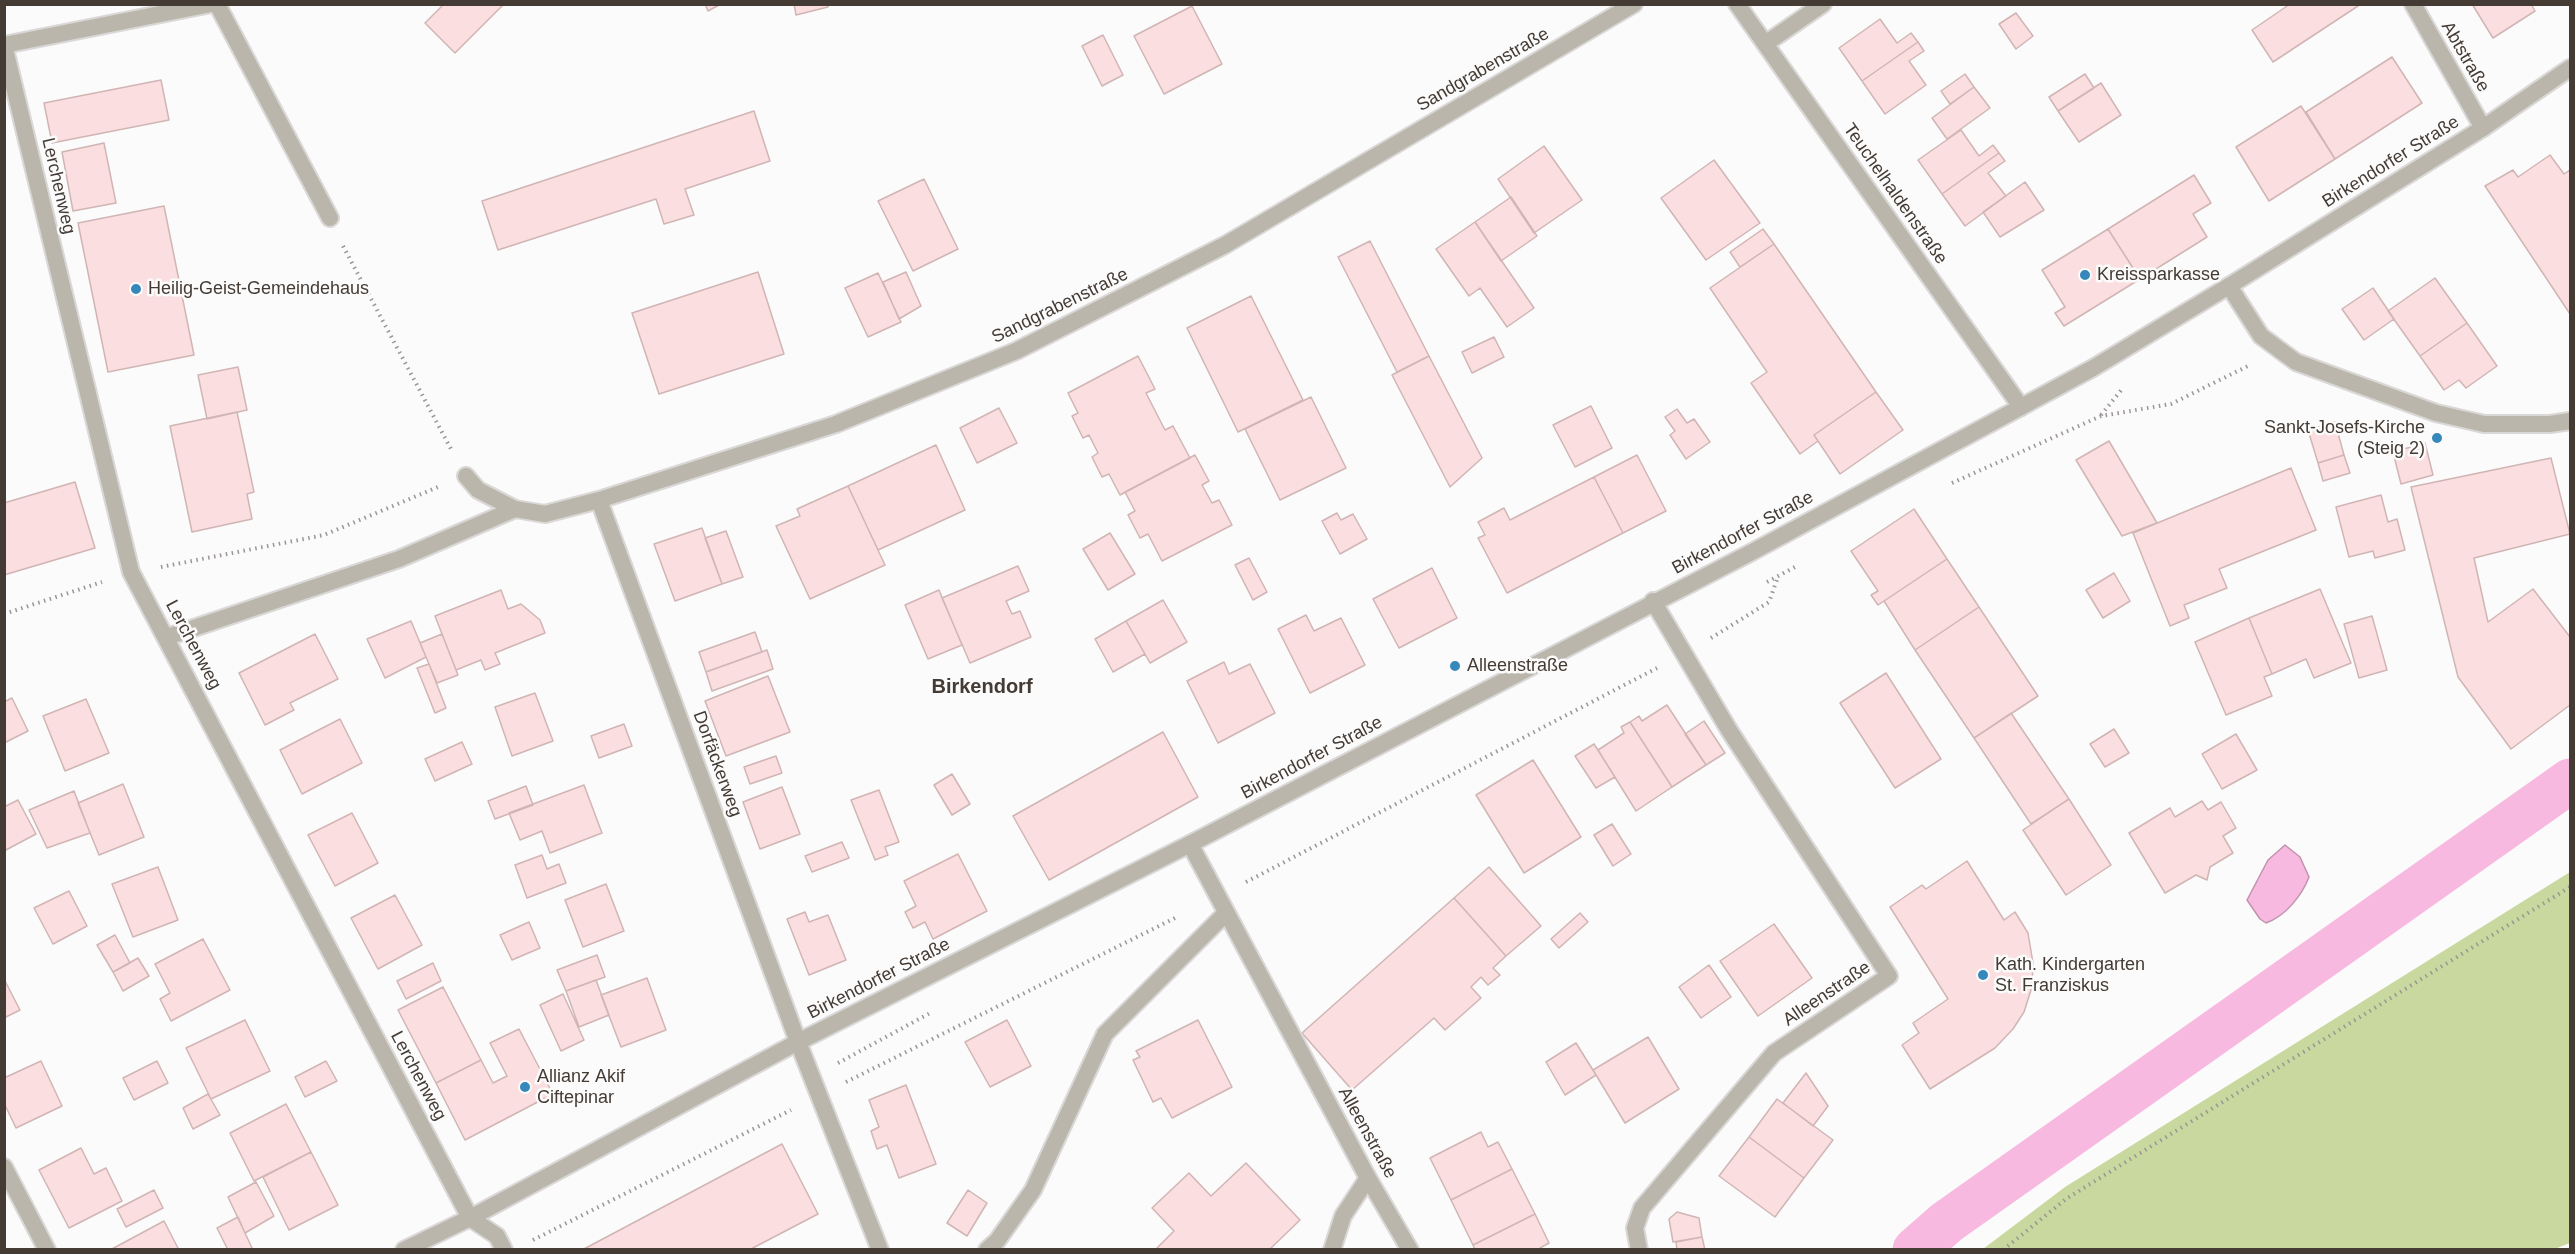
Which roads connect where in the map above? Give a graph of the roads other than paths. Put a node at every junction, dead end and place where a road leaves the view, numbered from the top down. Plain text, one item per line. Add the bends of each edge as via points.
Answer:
1 (211, 4) edge
2 (217, 4) edge
3 (1634, 4) edge
4 (1737, 4) edge
5 (1822, 4) edge
6 (2413, 4) edge
7 (1765, 44) junction
8 (4, 45) edge
9 (2571, 68) edge
10 (2483, 128) junction
11 (330, 218) road end
12 (2229, 286) junction
13 (2021, 407) junction
14 (2571, 421) edge
15 (466, 476) road end
16 (599, 500) junction
17 (515, 509) junction
18 (1653, 602) junction
19 (166, 637) junction
20 (1190, 844) junction
21 (1226, 913) junction
22 (798, 1042) junction
23 (4, 1167) edge
24 (1368, 1178) junction
25 (470, 1218) junction
26 (47, 1250) edge
27 (404, 1250) edge
28 (504, 1250) edge
29 (880, 1250) edge
30 (987, 1250) edge
31 (1332, 1250) edge
32 (1410, 1250) edge
33 (1639, 1250) edge

1 - 8 street
2 - 11 street
3 - 16 street, Sandgrabenstraße via 1225,244 1016,351 836,424
4 - 7 street, Teuchelhaldenstraße
5 - 7 street
6 - 10 street, Abtstraße
7 - 13 street, Teuchelhaldenstraße
8 - 19 street, Lerchenweg via 131,573
9 - 10 street, Birkendorfer Straße
10 - 12 street, Birkendorfer Straße
12 - 13 street, Birkendorfer Straße
12 - 14 street via 2261,336 2296,362 2436,413 2484,424
13 - 18 street, Birkendorfer Straße
15 - 17 street, Sandgrabenstraße via 478,489
16 - 17 street, Sandgrabenstraße via 545,514
16 - 22 street, Dorfäckerweg
17 - 19 street via 399,559
18 - 20 street, Birkendorfer Straße
18 - 33 street, Alleenstraße via 1729,730 1889,976 1774,1053 1642,1208 1635,1228
19 - 25 street, Lerchenweg
20 - 21 street, Alleenstraße
20 - 22 street, Birkendorfer Straße
21 - 24 street, Alleenstraße
21 - 30 street via 1105,1034 1033,1190
22 - 25 street, Birkendorfer Straße
22 - 29 street, Dorfäckerweg
23 - 26 street
24 - 31 street via 1343,1216
24 - 32 street, Alleenstraße
25 - 27 street, Birkendorfer Straße
25 - 28 street via 497,1236

